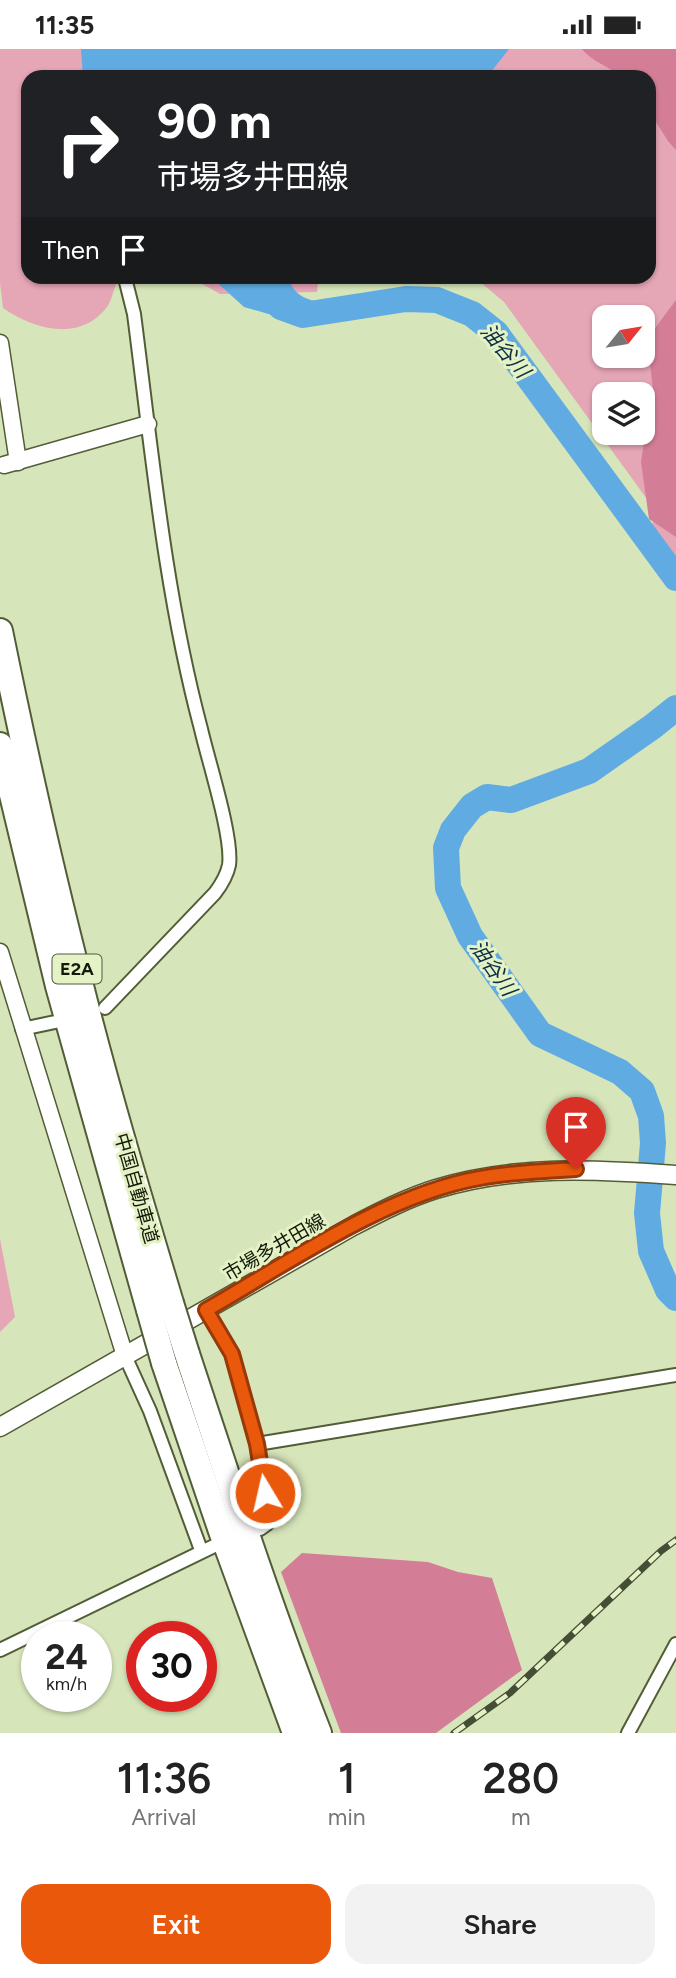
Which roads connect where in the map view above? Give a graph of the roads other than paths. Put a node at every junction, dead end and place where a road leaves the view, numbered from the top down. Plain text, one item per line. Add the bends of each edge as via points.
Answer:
1 (126, 284) edge
2 (0, 343) edge
3 (148, 424) junction
4 (0, 631) edge
5 (0, 744) edge
6 (0, 952) edge
7 (105, 1008) dead end
8 (60, 1021) dead end
9 (22, 1029) junction
10 (672, 1175) edge
11 (160, 1306) junction
12 (206, 1310) junction
13 (125, 1356) junction
14 (176, 1359) junction
15 (676, 1375) edge
16 (0, 1427) edge
17 (257, 1444) junction
18 (260, 1529) dead end
19 (676, 1644) edge
20 (0, 1650) edge
21 (295, 1733) edge
22 (318, 1733) edge
23 (628, 1733) edge

1 - 3 street
2 - 3 street via 11,464
3 - 7 street via 190,687 215,784 229,864 215,893
4 - 11 highway, 中国自動車道 / E2A via 34,793 129,1163
5 - 11 highway, 中国自動車道 / E2A via 58,986
6 - 9 street
8 - 9 street
9 - 13 street
10 - 12 main road, 市場多井田線 via 576,1169 479,1178 434,1189 353,1226
11 - 14 highway, 中国自動車道 / E2A, bridge
12 - 13 main road, 市場多井田線
12 - 17 street via 232,1354
13 - 16 main road, 市場多井田線
13 - 20 street via 207,1548
14 - 21 highway, 中国自動車道 / E2A via 225,1544
14 - 22 highway, 中国自動車道 / E2A
15 - 17 street
17 - 18 street via 269,1518
19 - 23 street

